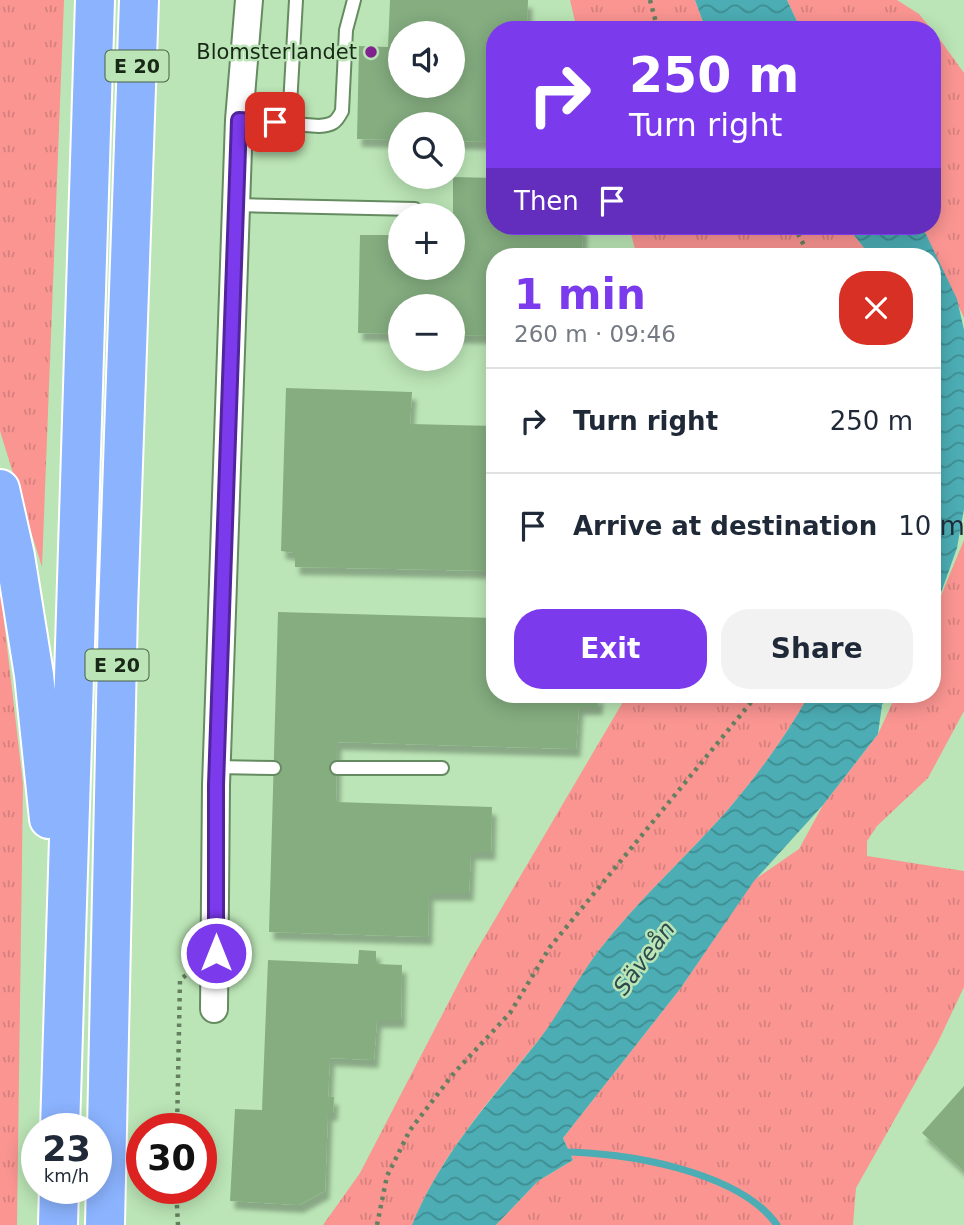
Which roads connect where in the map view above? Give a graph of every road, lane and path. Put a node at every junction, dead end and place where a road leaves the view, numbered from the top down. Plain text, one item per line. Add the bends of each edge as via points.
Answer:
1 (95, 0) edge
2 (139, 0) edge
3 (163, 0) edge
4 (249, 0) edge
5 (296, 0) edge
6 (354, 0) edge
7 (650, 0) edge
8 (656, 21) edge
9 (239, 120) junction
10 (289, 123) junction
11 (134, 132) junction
12 (237, 205) junction
13 (388, 208) edge
14 (0, 489) edge
15 (750, 703) edge
16 (216, 767) junction
17 (274, 768) dead end
18 (337, 768) dead end
19 (442, 768) dead end
20 (64, 939) junction
21 (216, 953) junction
22 (214, 1009) dead end
23 (60, 1113) edge
24 (177, 1113) edge
25 (59, 1204) edge
26 (177, 1204) edge
27 (58, 1225) edge
28 (105, 1225) edge
29 (178, 1225) edge
30 (377, 1225) edge

1 - 20 highway, E 20
2 - 11 highway, E 20
3 - 11 highway
4 - 9 street
5 - 10 lane
6 - 10 lane via 345,30 338,120 319,126
7 - 8 path
9 - 10 lane
9 - 12 street
11 - 28 highway, E 20
12 - 13 lane
12 - 16 street
14 - 20 highway via 34,675
15 - 30 path via 550,947 510,1013 454,1073 410,1130 387,1176
16 - 17 lane
16 - 21 street
18 - 19 lane
20 - 23 highway, E 20
21 - 22 street
21 - 24 path via 180,980
25 - 27 highway
26 - 29 path

